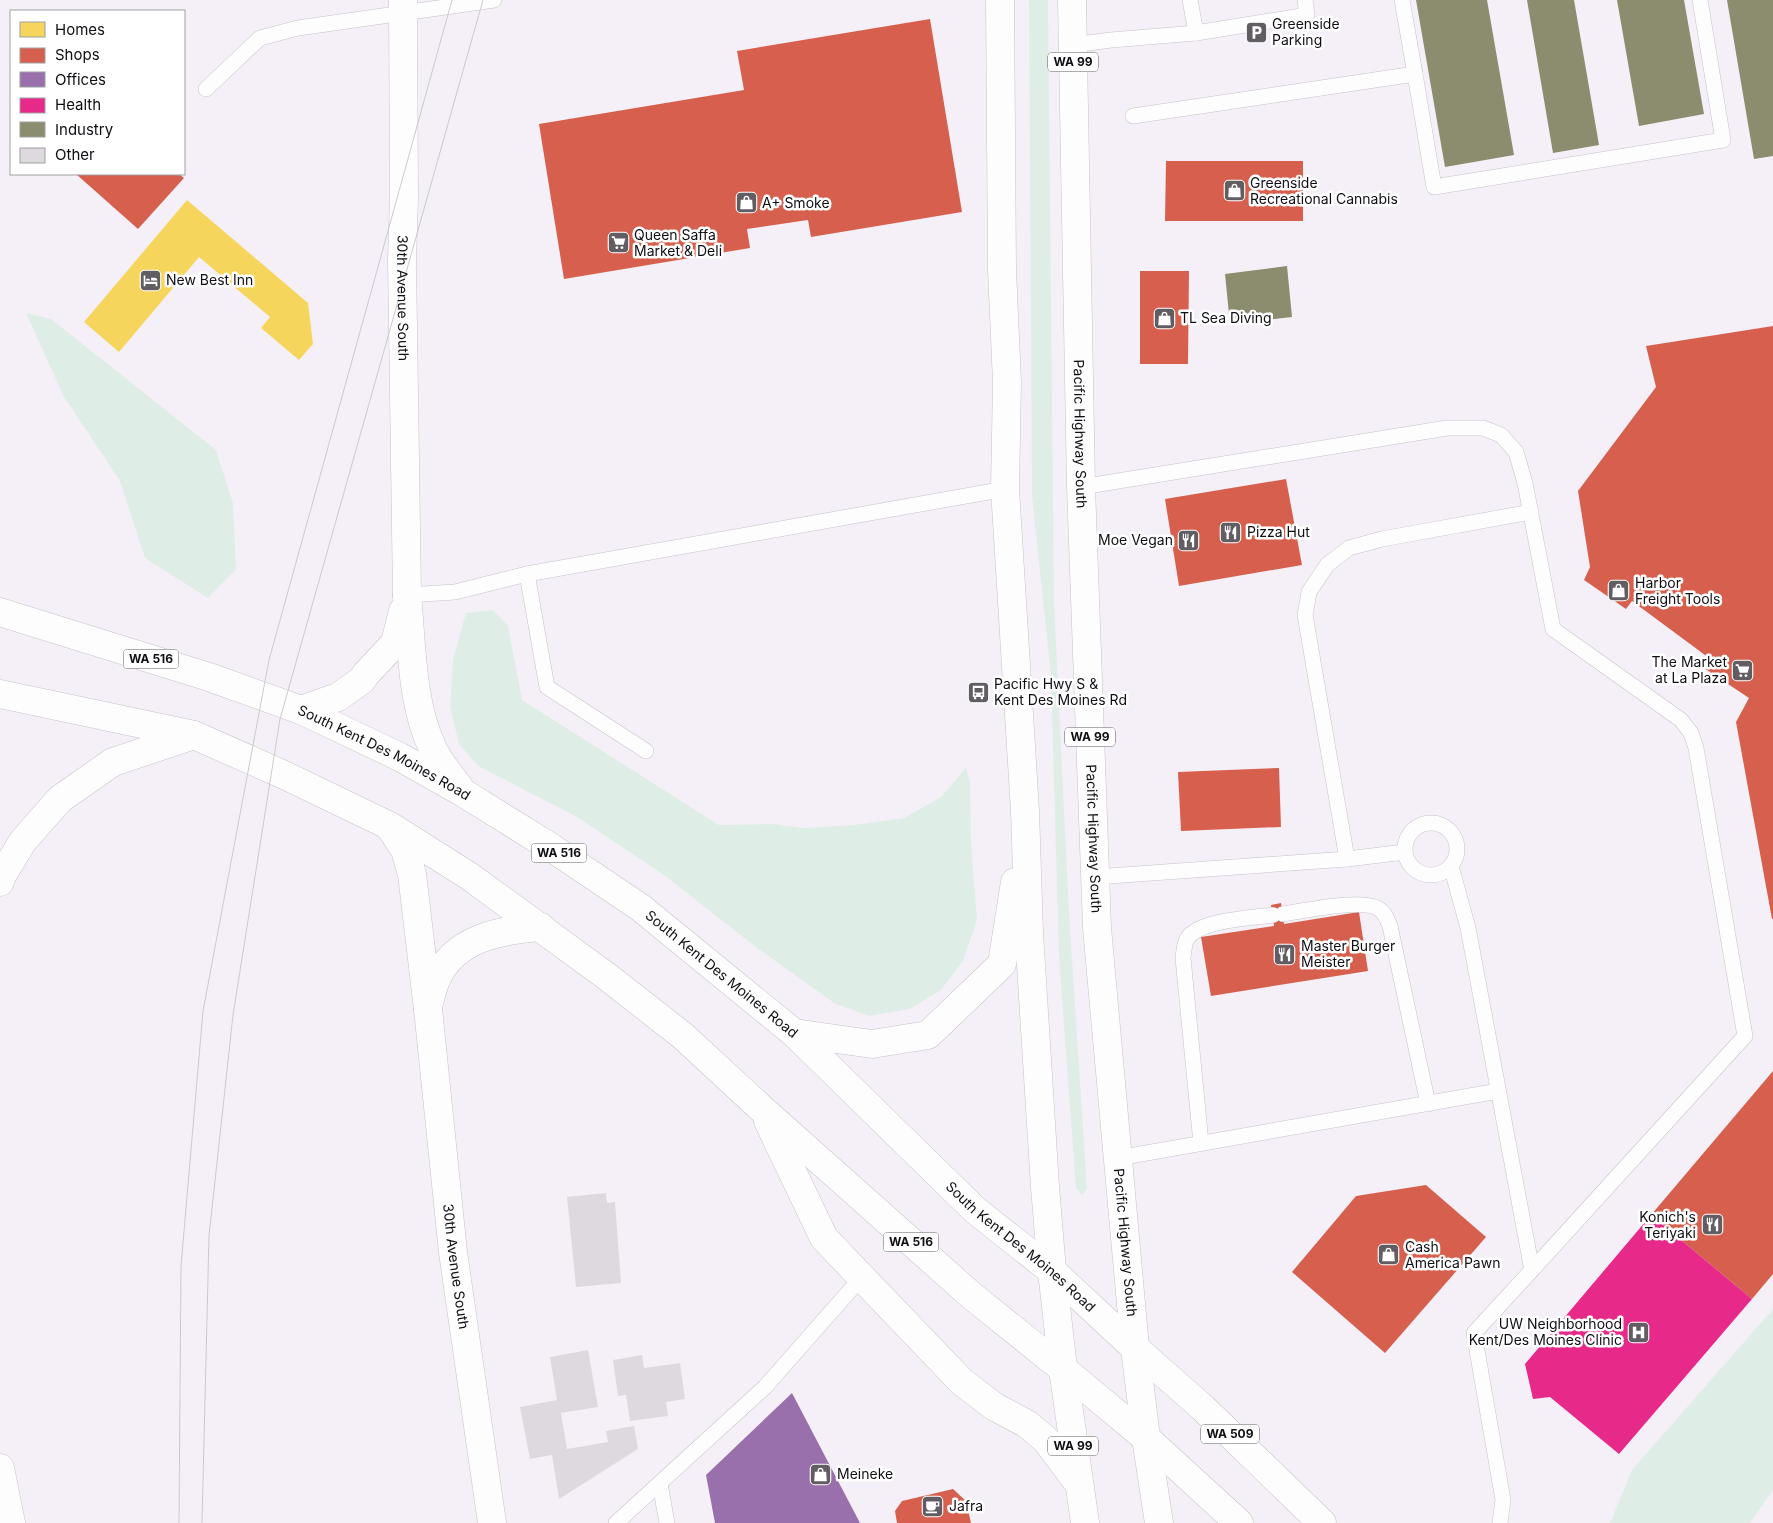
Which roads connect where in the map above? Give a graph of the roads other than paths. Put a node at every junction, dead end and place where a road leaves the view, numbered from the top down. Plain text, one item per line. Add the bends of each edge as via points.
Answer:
1 (494, 0) edge
2 (1000, 0) edge
3 (1072, 0) edge
4 (1190, 0) edge
5 (1304, 0) edge
6 (1402, 0) edge
7 (1700, 0) edge
8 (403, 6) edge
9 (1196, 33) junction
10 (1073, 45) junction
11 (1415, 74) junction
12 (206, 89) dead end
13 (1134, 116) dead end
14 (1082, 487) junction
15 (1005, 489) junction
16 (1531, 512) junction
17 (527, 574) junction
18 (407, 595) junction
19 (0, 612) edge
20 (0, 694) edge
21 (301, 710) junction
22 (194, 735) junction
23 (646, 751) dead end
24 (462, 792) junction
25 (1025, 811) junction
26 (390, 826) junction
27 (1405, 852) junction
28 (1347, 859) junction
29 (1451, 866) junction
30 (1095, 877) junction
31 (0, 882) edge
32 (541, 927) junction
33 (428, 1009) junction
34 (794, 1033) junction
35 (1498, 1091) junction
36 (1428, 1104) junction
37 (763, 1110) junction
38 (1201, 1143) junction
39 (1118, 1158) junction
40 (1532, 1270) junction
41 (1052, 1271) junction
42 (861, 1278) junction
43 (1135, 1348) junction
44 (1063, 1369) junction
45 (1146, 1438) junction
46 (0, 1468) edge
47 (660, 1484) junction
48 (1079, 1484) junction
49 (11, 1523) edge
50 (492, 1523) edge
51 (616, 1523) edge
52 (667, 1523) edge
53 (1084, 1523) edge
54 (1159, 1523) edge
55 (1239, 1523) edge
56 (1322, 1523) edge
57 (1500, 1523) edge

1 - 8 lane
2 - 15 main road, WA 99 via 1002,270 1007,382
3 - 10 main road, Pacific Highway South / WA 99
4 - 9 lane
5 - 9 lane via 1307,15
6 - 11 lane
7 - 11 lane via 1723,140 1434,187
8 - 12 lane via 260,38
8 - 18 main road, 30th Avenue South via 402,260
9 - 10 lane
10 - 14 main road, Pacific Highway South / WA 99
11 - 13 lane
14 - 16 lane via 1447,428 1483,428 1501,435 1516,452
14 - 30 main road, Pacific Highway South / WA 99
15 - 17 lane
15 - 25 main road, WA 99
16 - 28 lane via 1382,539 1350,548 1327,565 1309,592 1305,615
16 - 40 lane via 1553,629 1681,720 1691,733 1745,1036
17 - 18 lane via 455,592
17 - 23 lane via 546,687
18 - 21 main road via 395,643 362,680 338,696
18 - 24 main road via 418,708 434,751
19 - 21 main road, South Kent Des Moines Road / WA 516 via 200,674
20 - 22 main road, WA 516
21 - 24 main road, South Kent Des Moines Road / WA 516 via 400,757
22 - 26 main road, WA 516
22 - 31 main road via 113,762 60,799 23,841
24 - 34 main road, South Kent Des Moines Road / WA 516 via 641,908
25 - 34 main road via 1002,964 928,1035 872,1044
25 - 41 main road, WA 99 via 1044,1187
26 - 32 main road, WA 516
26 - 33 main road, 30th Avenue South via 405,850 412,874
27 - 28 lane
27 - 29 lane via 1412,868 1419,873 1436,875
27 - 29 lane via 1408,836 1414,829 1438,824 1452,834 1456,842 1457,850
28 - 30 lane
29 - 35 lane via 1468,928
30 - 39 main road, Pacific Highway South / WA 99
32 - 33 main road via 493,933 458,951 436,980
32 - 37 main road, WA 516 via 682,1036
33 - 50 main road, 30th Avenue South via 454,1252
34 - 41 main road, South Kent Des Moines Road / WA 516 via 975,1210
35 - 36 lane
35 - 40 lane
36 - 38 lane
36 - 38 lane via 1390,926 1378,908 1363,904 1206,925 1186,939 1183,958
37 - 42 main road via 824,1238
37 - 44 main road, WA 516 via 972,1296
38 - 39 lane
39 - 43 main road, Pacific Highway South / WA 99
40 - 57 lane via 1474,1333 1503,1500
41 - 43 main road, South Kent Des Moines Road / WA 516
41 - 44 main road, WA 99
42 - 47 lane via 765,1387
42 - 48 main road via 962,1382 1046,1440
43 - 45 main road, Pacific Highway South / WA 99
43 - 56 main road, South Kent Des Moines Road / WA 509 via 1203,1408
44 - 45 main road
44 - 48 main road, WA 99
45 - 54 main road, Pacific Highway South / WA 99
45 - 55 main road
46 - 49 main road
47 - 51 lane
47 - 52 lane
48 - 53 main road, WA 99

